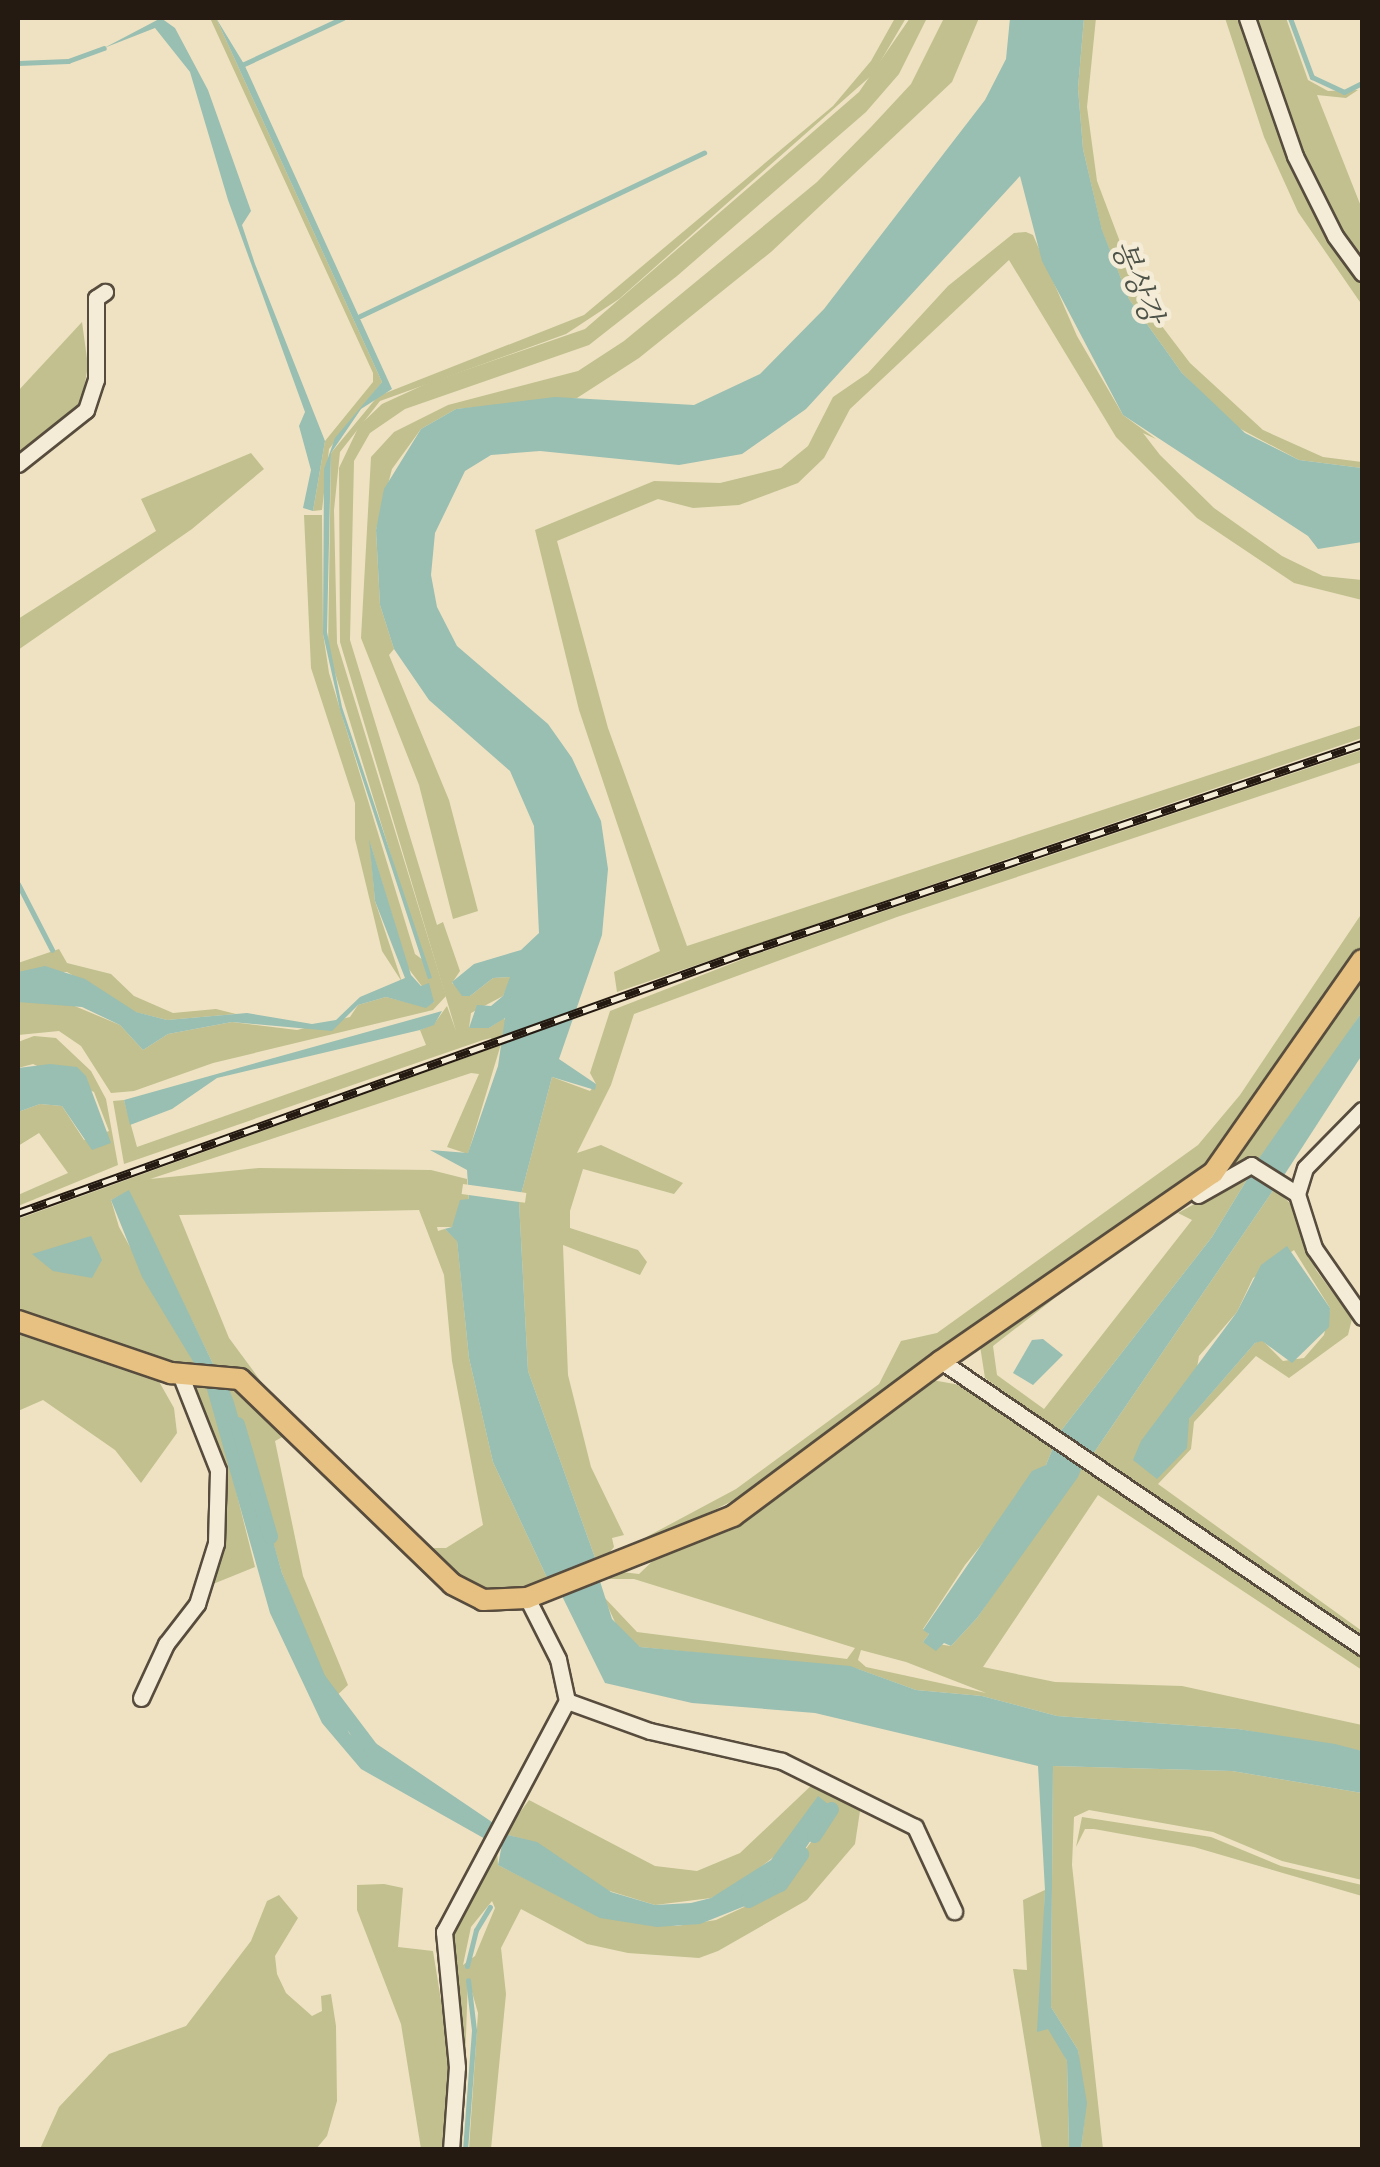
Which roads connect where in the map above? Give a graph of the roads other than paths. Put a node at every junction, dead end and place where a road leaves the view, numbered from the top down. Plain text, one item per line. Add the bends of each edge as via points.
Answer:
1 (1247, 18) edge
2 (1362, 274) edge
3 (105, 292) dead end
4 (18, 464) edge
5 (1362, 960) edge
6 (1362, 1110) edge
7 (1297, 1194) junction
8 (1168, 1205) junction
9 (1362, 1316) edge
10 (18, 1321) edge
11 (940, 1361) junction
12 (190, 1374) junction
13 (526, 1598) junction
14 (1362, 1647) edge
15 (141, 1698) dead end
16 (567, 1701) junction
17 (954, 1911) dead end
18 (450, 2150) edge

1 - 2 street via 1295,156
3 - 4 street via 96,298 96,380 86,410
5 - 8 main road via 1237,1143 1213,1173
6 - 7 street via 1305,1168
7 - 8 street via 1250,1165
7 - 9 street via 1314,1248
8 - 11 main road
10 - 12 main road
11 - 13 main road via 733,1516
11 - 14 street
12 - 13 main road via 224,1375 254,1390 452,1584 483,1600
12 - 15 street via 218,1470 216,1542 197,1604 166,1644
13 - 16 street via 558,1659
16 - 17 street via 650,1732 782,1761 915,1827
16 - 18 street via 490,1851 452,1906 444,1932 457,2067

